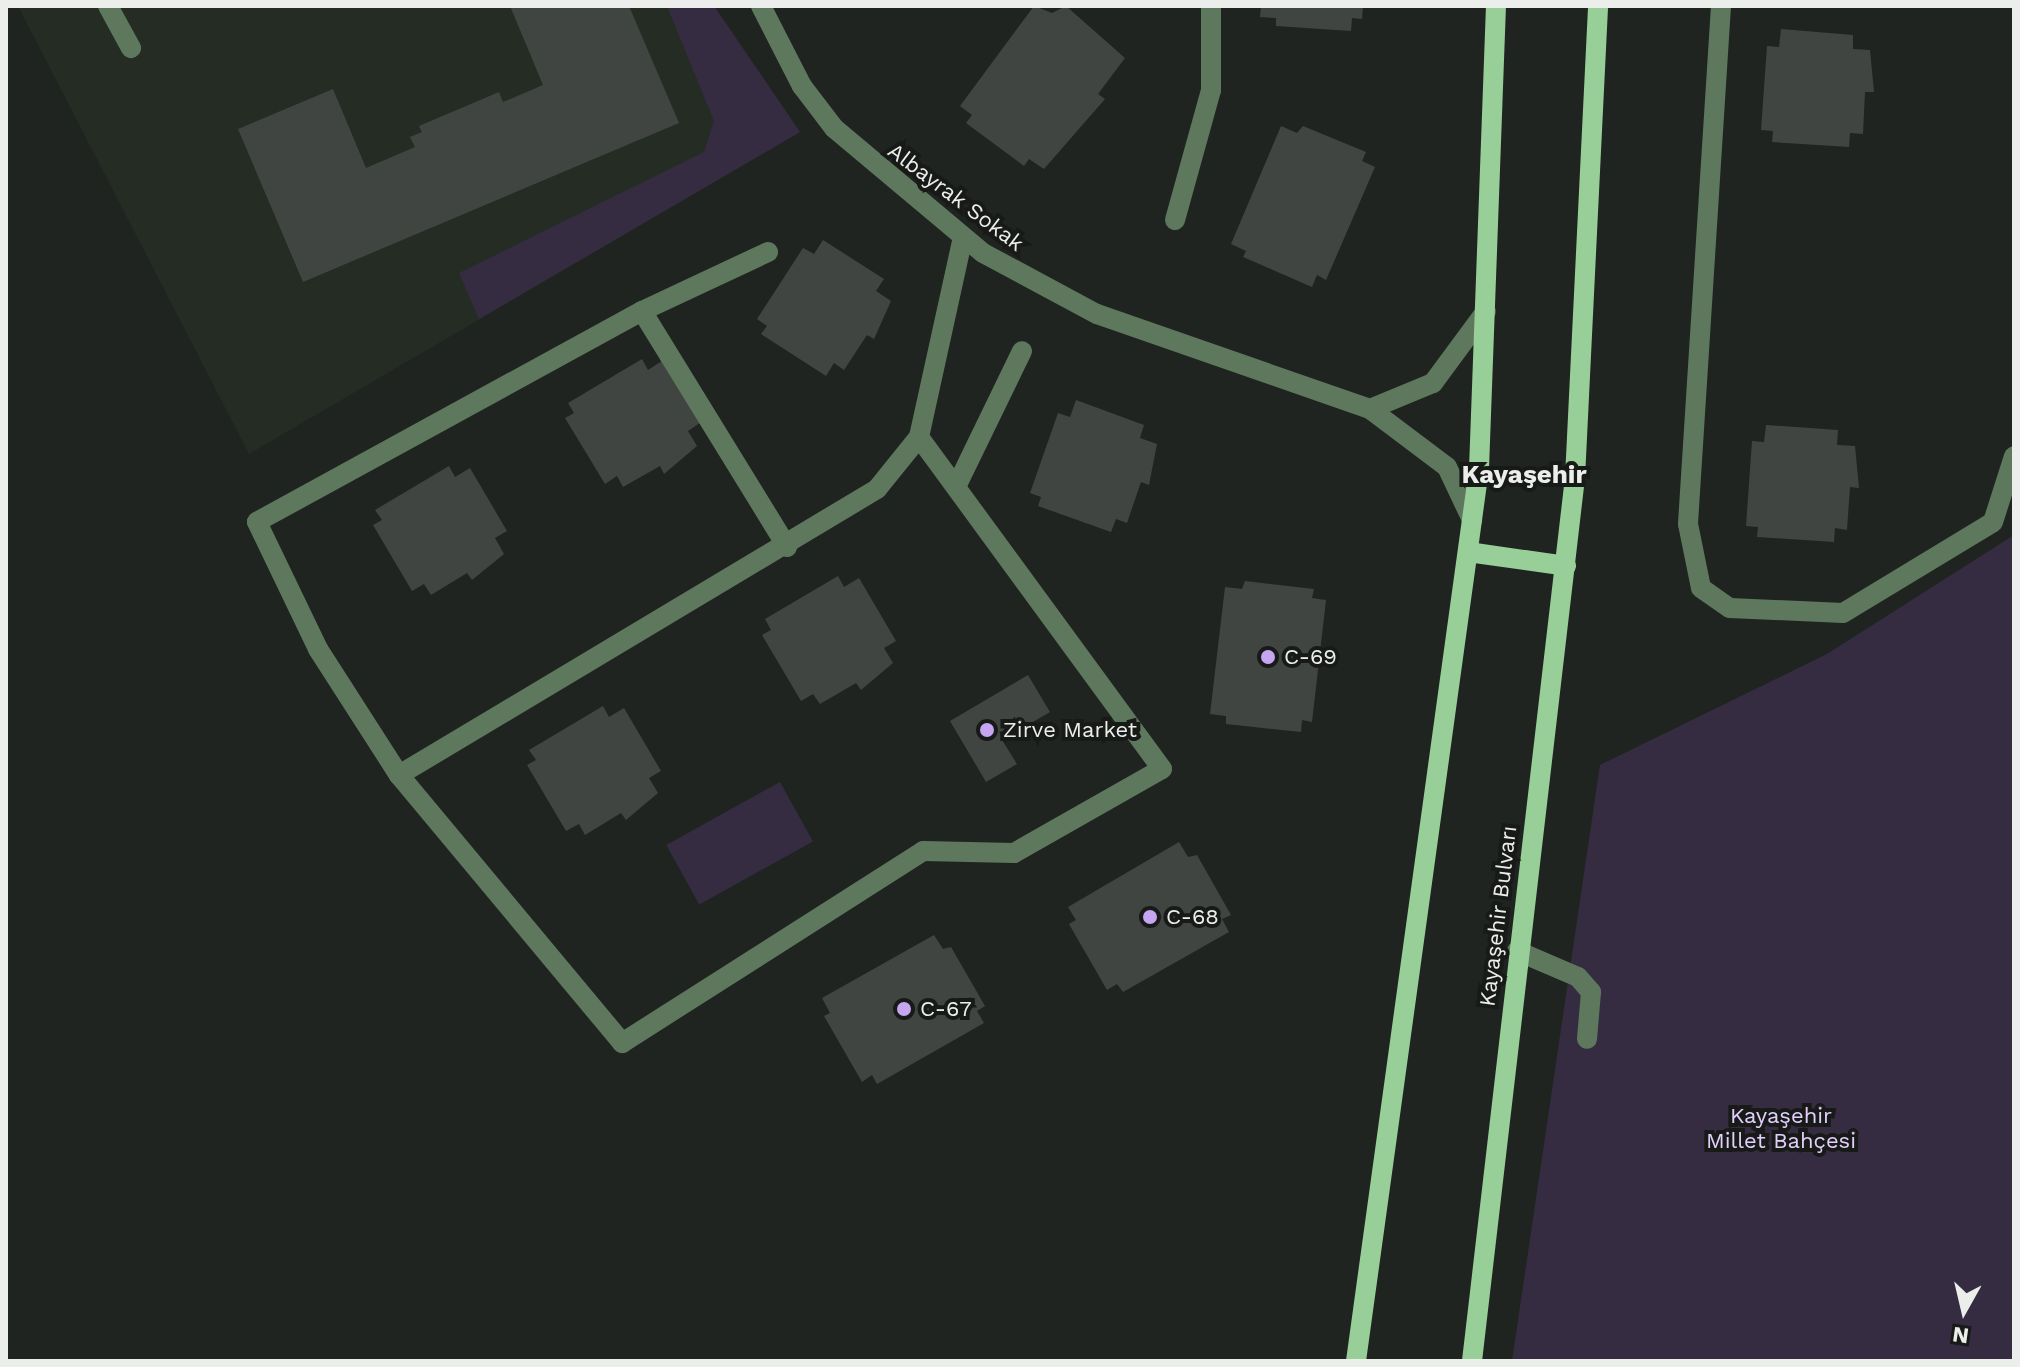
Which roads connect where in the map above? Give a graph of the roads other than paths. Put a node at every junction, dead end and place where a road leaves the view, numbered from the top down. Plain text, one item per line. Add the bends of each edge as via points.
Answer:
1 (108, 6) edge
2 (761, 6) edge
3 (1211, 6) edge
4 (1496, 6) edge
5 (1598, 6) edge
6 (1721, 6) edge
7 (131, 48) dead end
8 (1175, 220) dead end
9 (963, 237) junction
10 (768, 252) dead end
11 (642, 311) junction
12 (1486, 311) junction
13 (1022, 351) dead end
14 (1370, 409) junction
15 (919, 437) junction
16 (2014, 456) edge
17 (956, 487) junction
18 (1472, 520) junction
19 (787, 547) junction
20 (1468, 552) junction
21 (1566, 566) junction
22 (399, 775) junction
23 (1517, 951) junction
24 (1587, 1039) dead end
25 (1356, 1361) edge
26 (1472, 1361) edge

1 - 7 street
2 - 9 street, Albayrak Sokak via 802,86 834,128
3 - 8 street via 1211,90
4 - 12 main road
5 - 21 main road, Kayaşehir Bulvarı
6 - 16 street via 1688,524 1701,588 1730,608 1843,613 1993,522
9 - 14 street, Albayrak Sokak via 1097,314
9 - 15 street
10 - 11 street
11 - 19 street
11 - 22 street via 257,522 318,649
12 - 14 street via 1433,383
12 - 18 main road
13 - 17 street
14 - 18 street, Albayrak Sokak via 1447,467
15 - 17 street
15 - 19 street via 877,489
17 - 22 street via 1162,769 1014,853 923,851 622,1043
18 - 20 main road
19 - 22 street
20 - 21 main road
20 - 25 main road
21 - 23 main road, Kayaşehir Bulvarı
23 - 24 street via 1578,977 1591,992
23 - 26 main road, Kayaşehir Bulvarı

